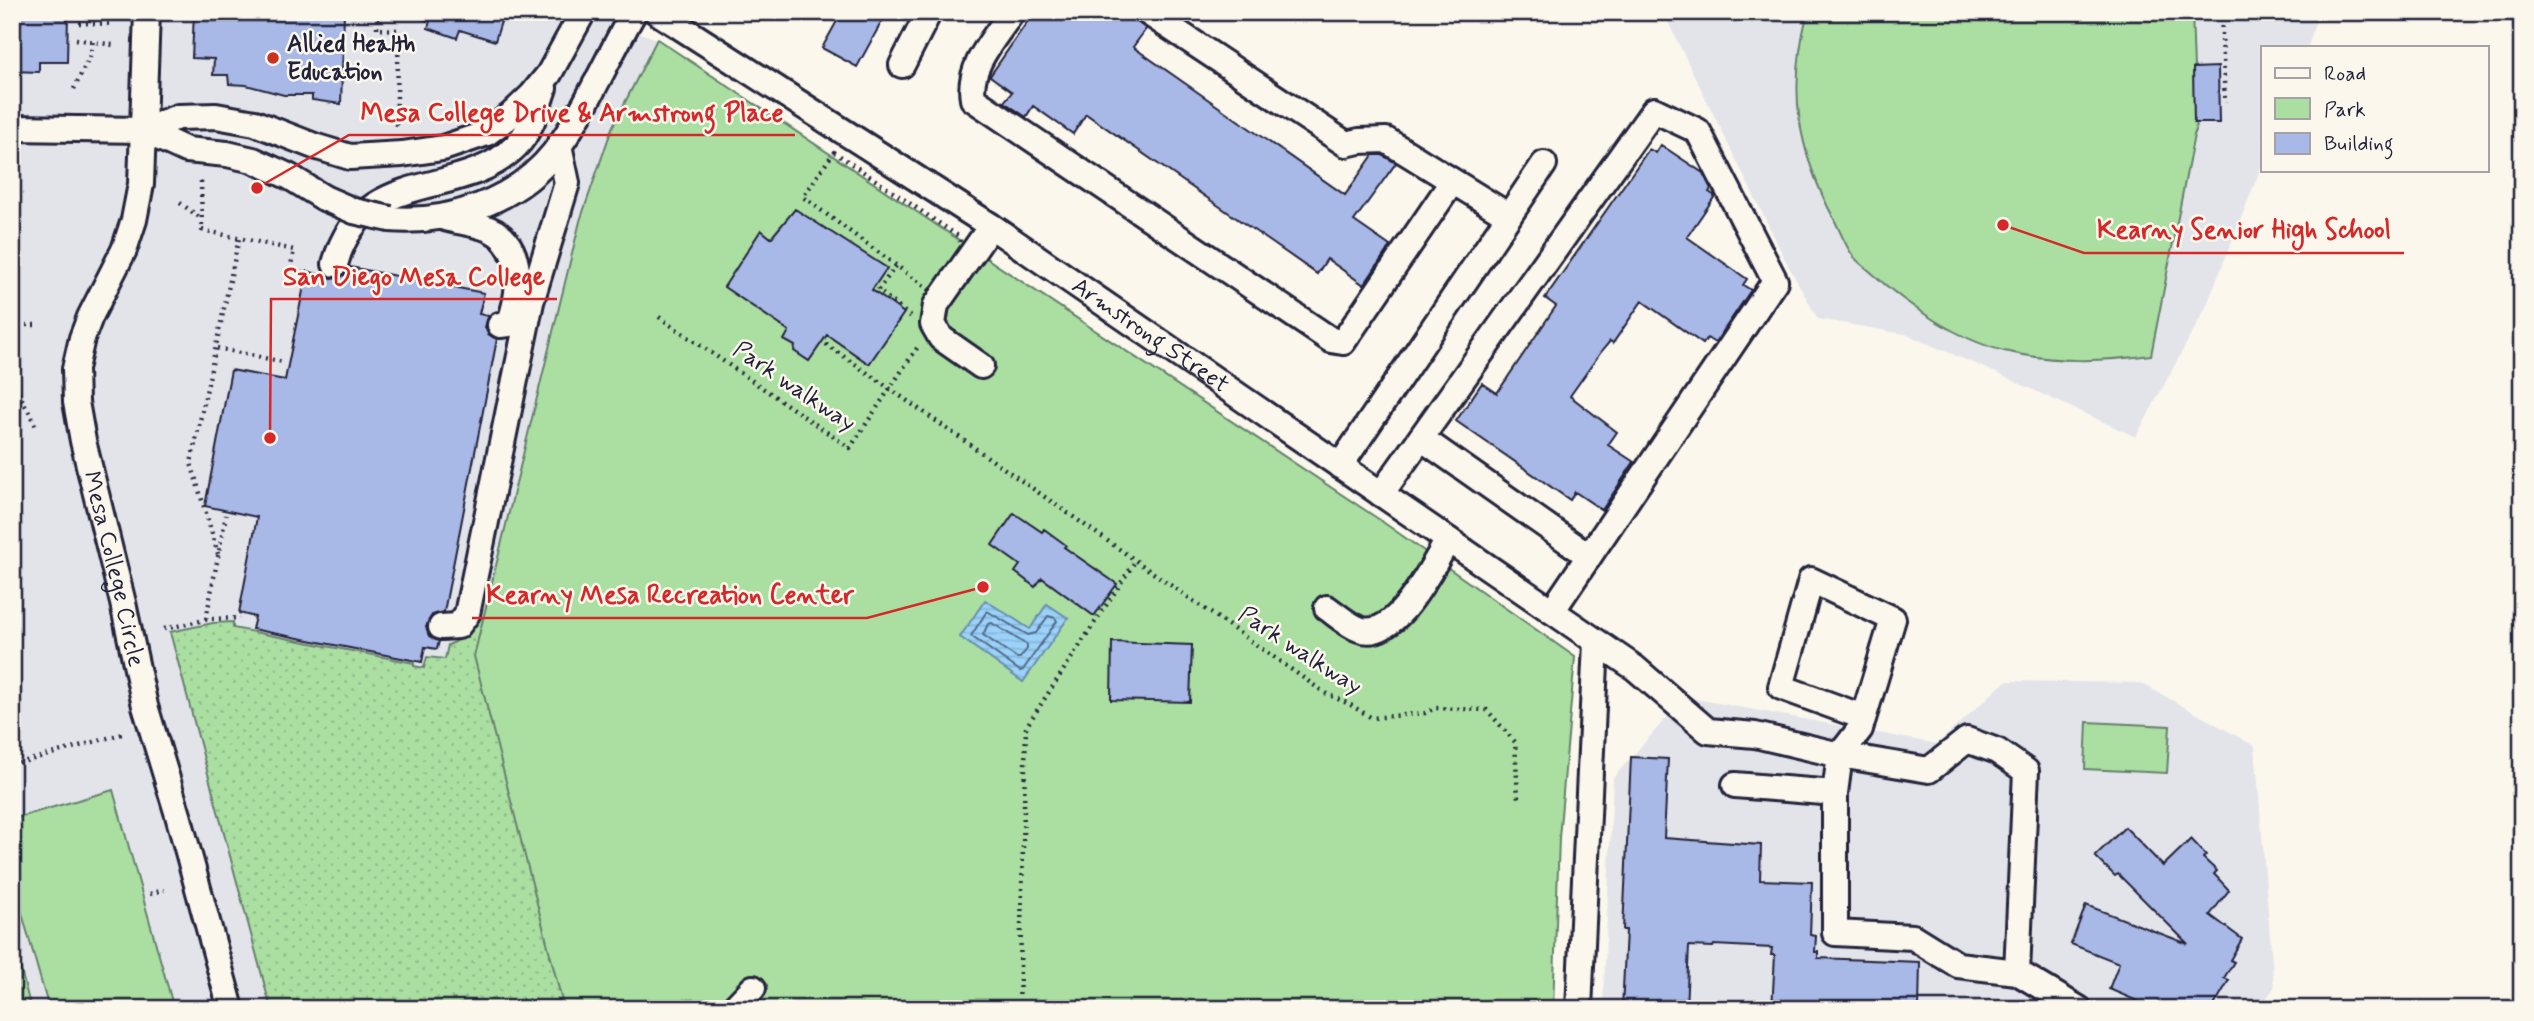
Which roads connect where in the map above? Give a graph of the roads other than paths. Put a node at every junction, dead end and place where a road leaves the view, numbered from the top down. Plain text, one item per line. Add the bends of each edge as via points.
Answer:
1 (147, 12) edge
2 (583, 12) edge
3 (634, 12) edge
4 (657, 12) edge
5 (929, 12) edge
6 (1012, 12) edge
7 (1147, 12) edge
8 (902, 65) dead end
9 (549, 74) junction
10 (12, 128) edge
11 (143, 130) junction
12 (559, 145) junction
13 (1544, 164) dead end
14 (1452, 182) junction
15 (1509, 216) junction
16 (441, 218) junction
17 (991, 226) junction
18 (335, 264) dead end
19 (499, 325) dead end
20 (981, 366) dead end
21 (1421, 438) junction
22 (1340, 466) junction
23 (1381, 494) junction
24 (1448, 540) junction
25 (1589, 556) junction
26 (1327, 608) dead end
27 (1552, 611) junction
28 (442, 627) dead end
29 (1596, 642) junction
30 (1863, 717) junction
31 (1840, 755) junction
32 (1735, 785) dead end
33 (1835, 793) junction
34 (2017, 972) junction
35 (753, 988) dead end
36 (231, 1009) edge
37 (733, 1009) edge
38 (1579, 1009) edge
39 (2080, 1009) edge

1 - 11 street, Mesa College Circle
2 - 9 street
3 - 12 street
4 - 17 street, Armstrong Street
5 - 8 street
6 - 14 street via 975,68 972,99 1331,340 1343,342
7 - 14 street via 1346,144 1386,140
9 - 11 street via 511,116 487,133 419,152 344,156 255,122 216,116 178,117
9 - 18 street via 535,116 517,146 476,171 388,198 353,226
10 - 11 street
11 - 16 street, bridge via 191,151 253,160 354,211 390,219
11 - 36 street, Mesa College Circle via 134,220 82,338 75,369 76,402 145,706
12 - 16 street via 544,164 512,188 474,208
12 - 28 street via 567,183 531,302 467,614 458,626
13 - 15 street
14 - 15 street
15 - 22 street
16 - 19 street via 487,228 512,254 519,277 517,298 509,324
17 - 20 street via 936,305 933,324 941,338
17 - 22 street, Armstrong Street
21 - 23 street
21 - 25 street
21 - 25 street via 1654,110 1699,131 1775,281
22 - 23 street, Armstrong Street
23 - 24 street, Armstrong Street
24 - 26 street via 1402,612 1381,629 1360,630
24 - 27 street, Armstrong Street
25 - 27 street
27 - 29 street, Armstrong Street
29 - 31 street, Armstrong Street via 1635,668 1708,731
29 - 38 street
30 - 30 street via 1893,619 1811,580 1781,687
30 - 31 street via 1860,729
31 - 33 street
31 - 34 street, Armstrong Street via 1929,770 1967,740 1997,751 2026,771
32 - 33 street
33 - 34 street via 1835,933 1913,937 1958,965
34 - 39 street
35 - 37 street

